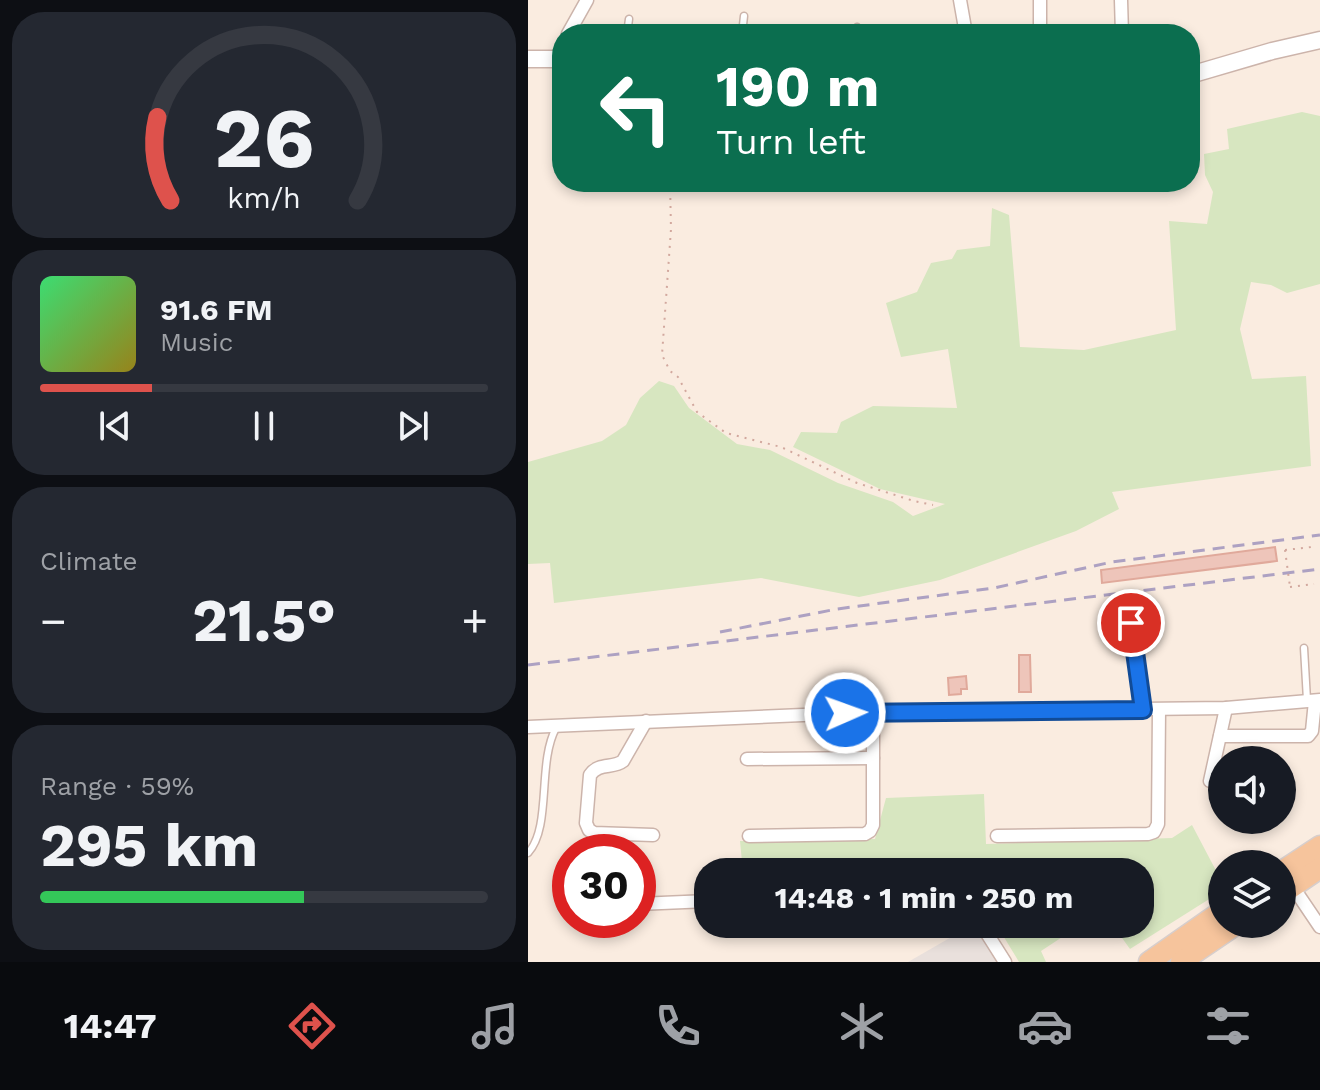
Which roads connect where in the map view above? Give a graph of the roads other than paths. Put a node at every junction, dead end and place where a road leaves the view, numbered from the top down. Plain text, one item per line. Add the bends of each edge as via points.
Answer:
1 (587, 0) edge
2 (960, 0) edge
3 (1040, 0) edge
4 (1121, 0) edge
5 (744, 16) dead end
6 (629, 19) dead end
7 (574, 24) edge
8 (628, 24) edge
9 (743, 24) edge
10 (964, 24) edge
11 (1040, 24) edge
12 (1122, 24) edge
13 (1320, 40) edge
14 (552, 55) edge
15 (528, 59) edge
16 (1200, 72) edge
17 (1131, 623) dead end
18 (1304, 648) dead end
19 (1314, 701) edge
20 (1226, 708) junction
21 (1143, 710) junction
22 (1159, 710) junction
23 (873, 712) junction
24 (646, 721) junction
25 (558, 725) junction
26 (528, 727) edge
27 (1220, 736) junction
28 (1218, 746) edge
29 (873, 758) junction
30 (747, 759) dead end
31 (624, 834) edge
32 (749, 836) dead end
33 (997, 836) dead end
34 (1320, 846) edge
35 (528, 853) edge
36 (1298, 876) edge
37 (694, 902) edge
38 (656, 903) edge
39 (1208, 921) edge
40 (1320, 927) edge
41 (990, 938) edge
42 (1216, 938) edge
43 (1005, 962) edge
44 (1149, 962) edge
45 (1181, 962) edge

1 - 7 street
2 - 10 street
3 - 11 street
4 - 12 street
5 - 9 lane
6 - 8 lane
13 - 16 street
14 - 15 street
17 - 21 lane
18 - 19 lane
19 - 20 street
19 - 27 street via 1308,736
20 - 22 street
20 - 27 street
21 - 22 street
21 - 23 street
22 - 33 street via 1154,832
23 - 24 street
23 - 29 street
24 - 25 street
24 - 31 street via 623,761 600,766 590,775 589,830
25 - 26 street
25 - 35 lane via 548,742 538,837
27 - 28 street
29 - 30 street
29 - 32 street via 870,831
34 - 36 main road
36 - 40 street
37 - 38 street
39 - 44 main road
41 - 43 street
42 - 45 main road

